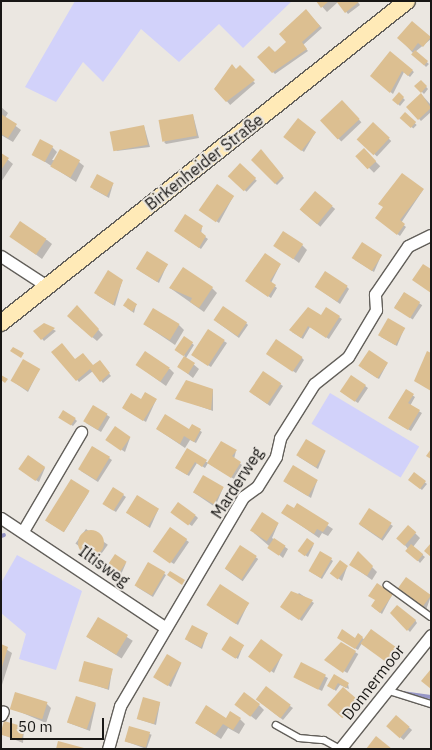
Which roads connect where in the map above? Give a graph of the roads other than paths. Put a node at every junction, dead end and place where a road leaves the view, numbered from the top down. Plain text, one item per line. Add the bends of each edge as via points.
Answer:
1 (407, 1) edge
2 (431, 236) edge
3 (1, 256) edge
4 (47, 286) junction
5 (1, 323) edge
6 (81, 432) dead end
7 (1, 518) edge
8 (23, 531) junction
9 (387, 585) dead end
10 (431, 617) edge
11 (166, 628) junction
12 (431, 635) edge
13 (386, 690) junction
14 (431, 704) edge
15 (276, 725) dead end
16 (108, 749) edge
17 (340, 749) edge

1 - 4 street, Birkenheider Straße
2 - 11 street, Marderweg via 408,246 375,294 376,310 348,357 314,384 280,438 276,456 257,487 243,497
3 - 4 street
4 - 5 street, Birkenheider Straße
6 - 8 street
7 - 8 street, Iltisweg
8 - 11 street, Iltisweg
9 - 10 lane
11 - 16 street, Marderweg via 120,706
12 - 13 street, Donnermoor
13 - 14 lane
13 - 17 street, Donnermoor
15 - 17 lane via 298,738 324,740

